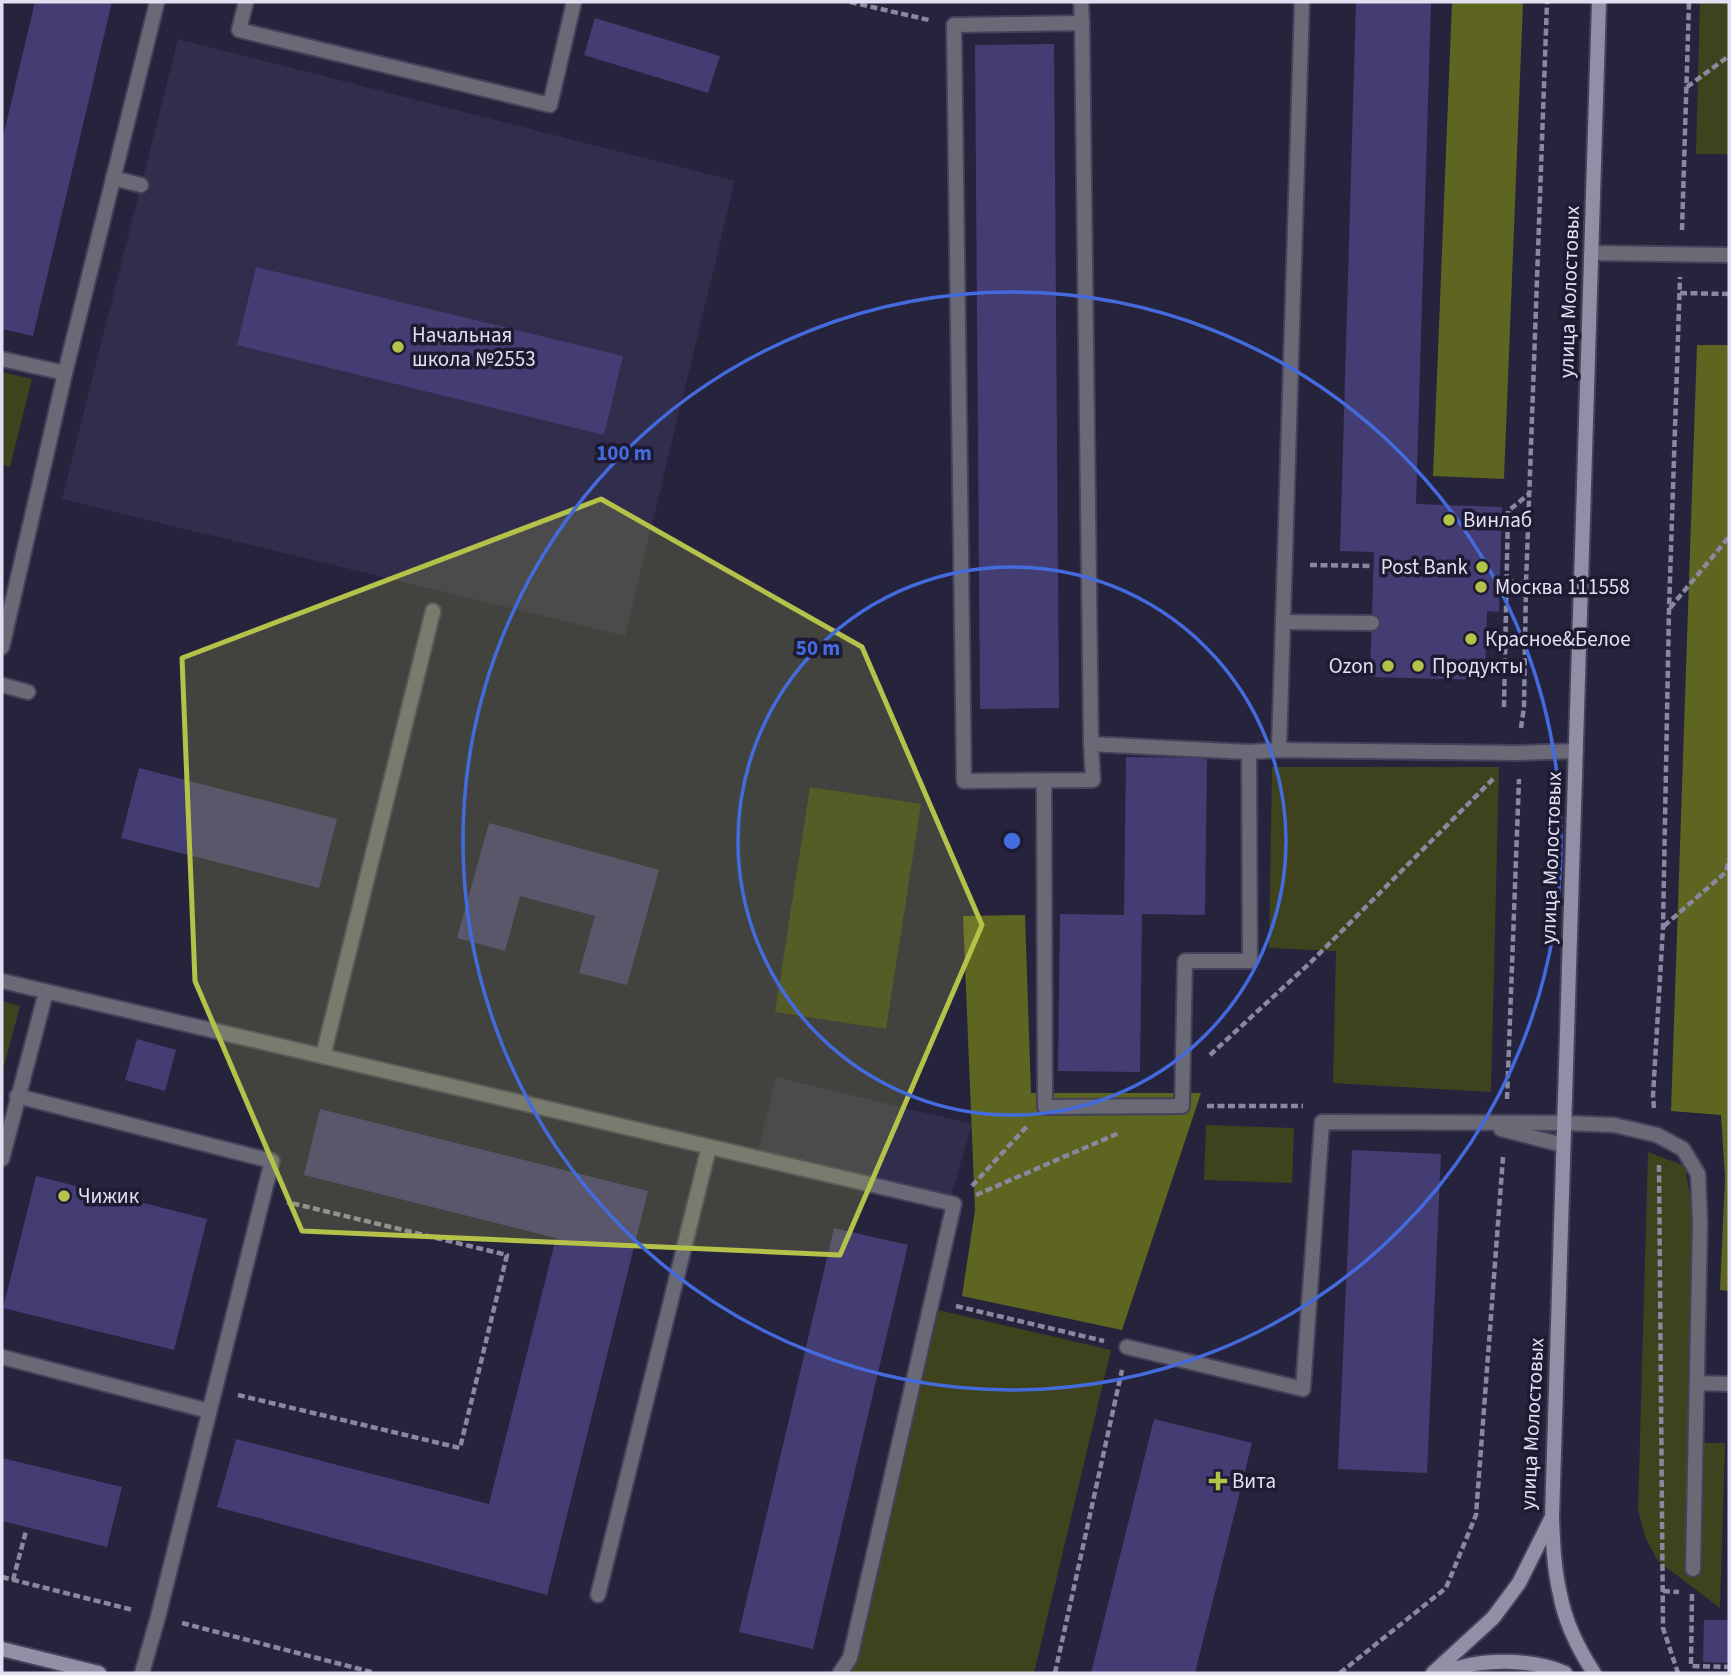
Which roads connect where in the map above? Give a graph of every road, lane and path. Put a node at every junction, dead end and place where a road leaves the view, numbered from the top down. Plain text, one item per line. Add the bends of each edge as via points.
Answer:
1 (157, 2) edge
2 (246, 2) edge
3 (575, 2) edge
4 (850, 2) edge
5 (1081, 2) edge
6 (1302, 2) edge
7 (1548, 2) edge
8 (1599, 2) edge
9 (1689, 2) edge
10 (1082, 23) junction
11 (954, 25) junction
12 (1729, 55) edge
13 (1687, 87) junction
14 (113, 178) junction
15 (141, 185) dead end
16 (1591, 253) junction
17 (1681, 254) junction
18 (1729, 255) edge
19 (1680, 293) junction
20 (1729, 294) edge
21 (2, 359) edge
22 (65, 373) junction
23 (1530, 493) junction
24 (1729, 537) edge
25 (1342, 566) dead end
26 (1373, 566) dead end
27 (1507, 581) junction
28 (1526, 584) junction
29 (1669, 609) junction
30 (433, 611) dead end
31 (1283, 622) junction
32 (1372, 623) dead end
33 (2, 646) edge
34 (2, 685) edge
35 (29, 692) dead end
36 (1504, 707) dead end
37 (1091, 744) junction
38 (1279, 750) junction
39 (1576, 751) junction
40 (1249, 752) junction
41 (1520, 752) junction
42 (1044, 781) junction
43 (1729, 859) edge
44 (1663, 927) junction
45 (2, 981) edge
46 (46, 992) junction
47 (323, 1056) junction
48 (1184, 1079) junction
49 (18, 1096) junction
50 (1045, 1107) junction
51 (1564, 1123) junction
52 (1505, 1127) junction
53 (1131, 1128) dead end
54 (1657, 1135) junction
55 (1563, 1145) junction
56 (709, 1147) junction
57 (2, 1159) edge
58 (262, 1196) junction
59 (954, 1204) junction
60 (932, 1300) junction
61 (1127, 1347) junction
62 (2, 1357) edge
63 (1697, 1383) junction
64 (1729, 1384) edge
65 (215, 1389) junction
66 (209, 1412) junction
67 (1552, 1517) junction
68 (26, 1531) dead end
69 (1693, 1569) joint
70 (2, 1577) edge
71 (13, 1580) junction
72 (598, 1595) dead end
73 (158, 1617) junction
74 (2, 1649) edge
75 (1452, 1666) edge
76 (1729, 1667) edge
77 (99, 1673) edge
78 (142, 1673) edge
79 (375, 1673) edge
80 (840, 1673) edge
81 (1055, 1673) edge
82 (1340, 1673) edge
83 (1433, 1673) edge
84 (1565, 1673) edge
85 (1594, 1673) edge
86 (1678, 1673) edge

1 - 14 lane
2 - 3 lane via 239,30 550,105
4 - 11 path
5 - 10 lane
6 - 31 lane
7 - 23 path
8 - 16 street, улица Молостовых
9 - 13 path
10 - 11 lane
10 - 37 lane
11 - 42 lane via 964,781
12 - 13 path
13 - 17 path
14 - 15 lane
14 - 22 lane
16 - 17 lane
16 - 39 street, улица Молостовых
17 - 18 lane
17 - 19 path
19 - 20 path
19 - 29 path
21 - 22 lane
22 - 33 lane
23 - 27 path via 1508,510
23 - 28 path
24 - 29 path
25 - 26 path
27 - 28 path
27 - 36 path
28 - 41 path
29 - 44 path
30 - 47 lane
31 - 32 lane
31 - 38 lane
34 - 35 lane
37 - 40 lane
37 - 42 lane via 1093,780
38 - 40 lane
38 - 41 lane
39 - 41 lane
39 - 51 street, улица Молостовых
40 - 48 lane via 1250,961 1185,961
41 - 48 path via 1311,962
41 - 52 path
42 - 50 lane
43 - 44 path via 1726,872
44 - 54 path via 1653,1096
45 - 46 lane
46 - 47 lane
46 - 49 lane
47 - 56 lane
48 - 50 lane via 1182,1107
49 - 57 lane
49 - 58 lane via 272,1161
50 - 59 path
51 - 52 lane
51 - 54 lane via 1614,1125
51 - 55 street, улица Молостовых
52 - 55 lane
52 - 61 lane via 1322,1122 1303,1389
52 - 82 path via 1476,1515 1446,1588
53 - 59 path
54 - 63 lane via 1682,1149 1698,1174
54 - 86 path via 1663,1628
55 - 67 street, улица Молостовых
56 - 59 lane
56 - 72 lane
58 - 65 lane
58 - 65 path via 507,1255 460,1448
59 - 60 lane
60 - 61 path
60 - 80 lane via 850,1658
61 - 81 path
62 - 66 lane
63 - 64 lane
63 - 69 lane
65 - 66 lane
66 - 73 lane
67 - 75 street, улица Молостовых via 1520,1583
67 - 85 street via 1560,1595 1571,1630
68 - 71 path
69 - 76 path via 1691,1666
70 - 71 path
71 - 73 path
73 - 78 lane
73 - 79 path
74 - 77 street
75 - 83 street, улица Молостовых
75 - 84 street via 1506,1661

